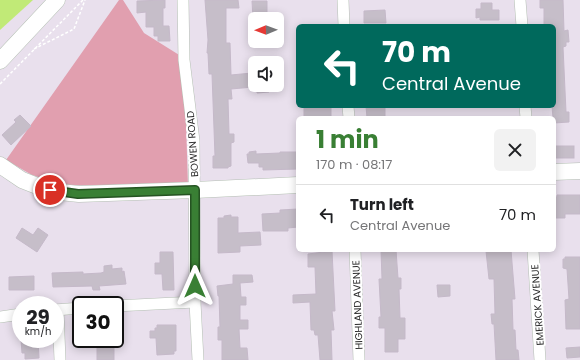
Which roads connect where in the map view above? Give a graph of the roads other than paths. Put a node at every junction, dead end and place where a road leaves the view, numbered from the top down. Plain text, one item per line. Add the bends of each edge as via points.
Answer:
1 (57, 0) edge
2 (183, 0) edge
3 (343, 0) edge
4 (520, 0) edge
5 (344, 24) edge
6 (522, 24) edge
7 (0, 61) edge
8 (0, 165) edge
9 (580, 171) edge
10 (556, 172) edge
11 (296, 185) edge
12 (195, 190) junction
13 (354, 252) edge
14 (533, 252) edge
15 (195, 302) junction
16 (124, 306) edge
17 (12, 315) edge
18 (0, 317) edge
19 (59, 348) edge
20 (60, 360) edge
21 (198, 360) edge
22 (359, 360) edge
23 (540, 360) edge

1 - 7 main road
2 - 12 street, BOWEN ROAD via 184,60 194,141
3 - 5 street
4 - 6 street
8 - 12 main road via 22,180 57,192 78,194
9 - 10 main road
11 - 12 main road
12 - 15 street, BOWEN ROAD
13 - 22 street, HIGHLAND AVENUE
14 - 23 street, EMERICK AVENUE
15 - 16 street
15 - 21 street, BOWEN ROAD
17 - 18 street
19 - 20 street

